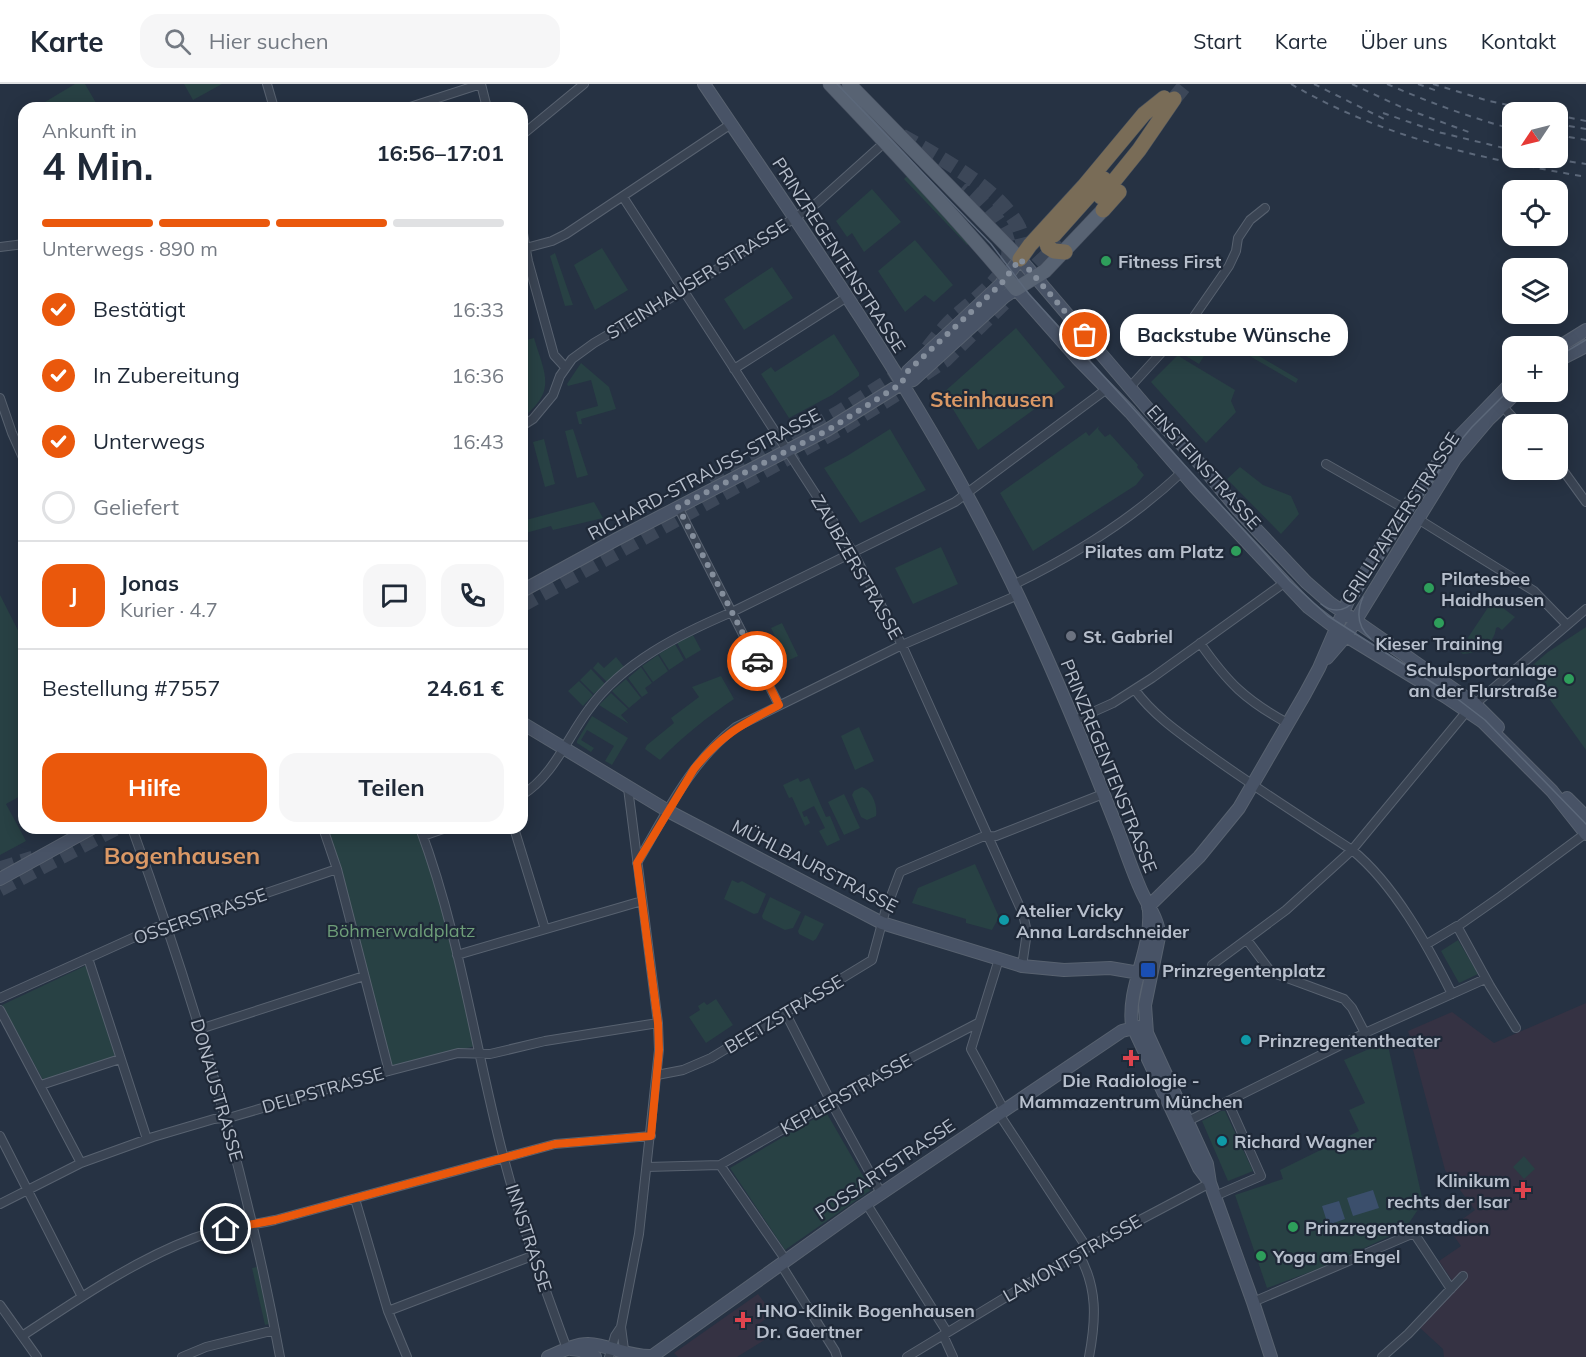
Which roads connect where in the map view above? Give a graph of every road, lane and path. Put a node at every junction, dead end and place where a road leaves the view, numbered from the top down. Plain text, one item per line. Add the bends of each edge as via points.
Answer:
1 (267, 84) edge
2 (481, 84) edge
3 (584, 84) edge
4 (704, 84) edge
5 (830, 84) edge
6 (849, 84) edge
7 (1169, 99) junction
8 (272, 102) edge
9 (426, 102) edge
10 (486, 102) edge
11 (731, 124) junction
12 (528, 130) edge
13 (885, 142) junction
14 (623, 197) junction
15 (1265, 208) dead end
16 (1103, 210) joint
17 (795, 218) junction
18 (1056, 240) junction
19 (18, 245) edge
20 (0, 247) edge
21 (528, 247) edge
22 (1020, 259) junction
23 (528, 261) edge
24 (1006, 277) junction
25 (1035, 278) junction
26 (1016, 289) junction
27 (683, 290) junction
28 (847, 297) junction
29 (1586, 330) edge
30 (1568, 341) edge
31 (1586, 346) edge
32 (1568, 356) edge
33 (565, 367) junction
34 (734, 369) junction
35 (901, 384) junction
36 (1130, 387) junction
37 (1108, 388) junction
38 (1502, 392) edge
39 (0, 398) edge
40 (1506, 402) edge
41 (1502, 406) junction
42 (1510, 414) edge
43 (528, 422) edge
44 (18, 446) edge
45 (789, 451) junction
46 (1326, 464) dead end
47 (1183, 471) junction
48 (1568, 477) edge
49 (966, 494) junction
50 (1586, 502) edge
51 (678, 507) junction
52 (1405, 509) junction
53 (1418, 519) junction
54 (853, 552) junction
55 (1284, 583) junction
56 (528, 588) edge
57 (1015, 590) junction
58 (1586, 609) edge
59 (732, 612) junction
60 (1343, 612) junction
61 (1356, 620) junction
62 (1566, 624) junction
63 (1341, 633) junction
64 (1200, 643) junction
65 (902, 645) junction
66 (1135, 690) junction
67 (779, 705) junction
68 (1471, 707) junction
69 (1073, 721) junction
70 (1289, 724) junction
71 (528, 727) edge
72 (564, 748) junction
73 (1253, 786) junction
74 (628, 789) junction
75 (528, 790) edge
76 (1103, 794) junction
77 (668, 811) junction
78 (1586, 817) edge
79 (1586, 833) edge
80 (81, 834) edge
81 (134, 834) edge
82 (325, 834) edge
83 (423, 834) edge
84 (516, 834) edge
85 (989, 836) junction
86 (1352, 850) junction
87 (637, 863) junction
88 (337, 869) junction
89 (0, 879) edge
90 (642, 901) junction
91 (1148, 907) junction
92 (882, 923) junction
93 (167, 925) junction
94 (1459, 925) junction
95 (545, 928) junction
96 (1247, 940) junction
97 (1427, 944) junction
98 (457, 955) junction
99 (88, 958) junction
100 (999, 959) junction
101 (1212, 965) dead end
102 (1023, 966) junction
103 (1146, 974) junction
104 (364, 976) junction
105 (1485, 979) junction
106 (1452, 993) junction
107 (0, 998) edge
108 (0, 1010) edge
109 (786, 1014) junction
110 (658, 1023) junction
111 (978, 1023) junction
112 (1139, 1026) junction
113 (1516, 1028) dead end
114 (200, 1029) junction
115 (1365, 1033) junction
116 (479, 1055) junction
117 (120, 1059) junction
118 (389, 1071) junction
119 (657, 1075) junction
120 (40, 1084) junction
121 (831, 1102) junction
122 (1228, 1102) junction
123 (1001, 1112) junction
124 (226, 1118) junction
125 (1182, 1121) junction
126 (0, 1136) edge
127 (651, 1136) junction
128 (147, 1139) junction
129 (503, 1158) junction
130 (81, 1163) junction
131 (720, 1165) junction
132 (646, 1167) junction
133 (1210, 1183) junction
134 (29, 1190) junction
135 (881, 1193) junction
136 (1215, 1196) junction
137 (355, 1199) junction
138 (866, 1203) junction
139 (0, 1204) edge
140 (253, 1224) junction
141 (1087, 1248) junction
142 (1078, 1253) junction
143 (532, 1256) junction
144 (782, 1261) junction
145 (1463, 1276) dead end
146 (1451, 1289) junction
147 (82, 1297) junction
148 (1253, 1302) junction
149 (0, 1305) edge
150 (388, 1311) junction
151 (621, 1327) junction
152 (275, 1330) junction
153 (945, 1334) junction
154 (22, 1336) junction
155 (567, 1349) junction
156 (610, 1353) edge
157 (625, 1355) edge
158 (651, 1356) edge
159 (38, 1357) edge
160 (182, 1357) edge
161 (280, 1357) edge
162 (407, 1357) edge
163 (548, 1357) edge
164 (595, 1357) edge
165 (837, 1357) edge
166 (907, 1357) edge
167 (953, 1357) edge
168 (1089, 1357) edge
169 (1270, 1357) edge
170 (1382, 1357) edge

1 - 8 street
2 - 9 street
2 - 10 street
3 - 12 street
4 - 11 main road, PRINZREGENTENSTRASSE
5 - 13 main road, EINSTEINSTRASSE
6 - 22 main road, EINSTEINSTRASSE
7 - 16 highway via 1163,128 1136,171
7 - 18 highway via 1118,177
7 - 18 highway via 1144,114 1100,168
11 - 14 street
11 - 17 main road, PRINZREGENTENSTRASSE
13 - 17 street, STEINHAUSER STRASSE
13 - 24 main road, EINSTEINSTRASSE
14 - 21 street via 566,234
14 - 27 street, ZAUBZERSTRASSE
15 - 36 street via 1250,220 1238,238 1229,266 1198,312
16 - 18 main road
17 - 27 street, STEINHAUSER STRASSE
17 - 28 main road, PRINZREGENTENSTRASSE
18 - 22 highway
18 - 25 main road via 1045,271
19 - 20 street
22 - 24 main road
22 - 25 main road, EINSTEINSTRASSE
23 - 33 street via 554,355
24 - 26 main road, EINSTEINSTRASSE
24 - 35 main road via 908,371
25 - 26 main road
25 - 36 main road, EINSTEINSTRASSE
26 - 35 main road, RICHARD-STRAUSS-STRASSE via 913,380
26 - 37 main road, EINSTEINSTRASSE
27 - 33 street, STEINHAUSER STRASSE via 594,343
27 - 34 street, ZAUBZERSTRASSE
28 - 34 street
28 - 35 main road, PRINZREGENTENSTRASSE
29 - 30 main road
31 - 32 main road
33 - 43 street, STEINHAUSER STRASSE via 553,395
34 - 45 street, ZAUBZERSTRASSE
35 - 45 main road, RICHARD-STRAUSS-STRASSE
35 - 49 main road, PRINZREGENTENSTRASSE
36 - 60 main road, EINSTEINSTRASSE via 1288,564
37 - 47 main road, EINSTEINSTRASSE
37 - 49 street
38 - 52 main road, GRILLPARZERSTRASSE via 1451,445
39 - 44 street
40 - 41 main road, GRILLPARZERSTRASSE
41 - 42 street
41 - 53 main road, GRILLPARZERSTRASSE via 1455,459
45 - 51 main road, RICHARD-STRAUSS-STRASSE
45 - 54 street, ZAUBZERSTRASSE
46 - 52 street
47 - 55 main road, EINSTEINSTRASSE
47 - 57 street via 1138,511
48 - 50 street
49 - 54 street
49 - 57 main road, PRINZREGENTENSTRASSE
51 - 56 main road, RICHARD-STRAUSS-STRASSE
51 - 59 street
52 - 60 main road, GRILLPARZERSTRASSE
53 - 61 main road, GRILLPARZERSTRASSE
53 - 62 street via 1534,591
54 - 59 street
54 - 65 street, ZAUBZERSTRASSE
55 - 63 main road, EINSTEINSTRASSE
55 - 64 street
57 - 65 street
57 - 69 main road, PRINZREGENTENSTRASSE
58 - 62 street
59 - 67 street
59 - 72 street via 684,634 628,670 594,702
60 - 61 main road, EINSTEINSTRASSE
60 - 63 main road, GRILLPARZERSTRASSE
61 - 63 main road, GRILLPARZERSTRASSE
61 - 68 main road, EINSTEINSTRASSE
62 - 68 street
63 - 68 main road, EINSTEINSTRASSE
63 - 70 main road, GRILLPARZERSTRASSE
64 - 66 street
64 - 70 street via 1236,689
65 - 67 street
65 - 85 street, ZAUBZERSTRASSE
66 - 69 street
66 - 73 street via 1154,713
67 - 77 street via 718,741 694,769
68 - 78 main road, EINSTEINSTRASSE
68 - 79 main road, EINSTEINSTRASSE via 1552,791
68 - 86 street
69 - 76 main road, PRINZREGENTENSTRASSE
70 - 73 main road, GRILLPARZERSTRASSE
71 - 72 main road, MÜHLBAURSTRASSE
72 - 74 main road, MÜHLBAURSTRASSE
72 - 75 street via 546,776
73 - 86 street
73 - 91 main road, GRILLPARZERSTRASSE via 1210,845
74 - 77 main road, MÜHLBAURSTRASSE
74 - 87 street
76 - 85 street, BEETZSTRASSE
76 - 91 main road, PRINZREGENTENSTRASSE
77 - 87 street
77 - 92 main road, MÜHLBAURSTRASSE
79 - 94 street
80 - 89 main road
81 - 93 street, DONAUSTRASSE
82 - 88 street
83 - 98 street
84 - 95 street
85 - 92 street, BEETZSTRASSE via 900,872
85 - 102 street, ZAUBZERSTRASSE via 1023,914 1027,932
86 - 96 street
86 - 97 street via 1383,883
87 - 90 street
88 - 93 street, OSSERSTRASSE
88 - 104 street
90 - 95 street
90 - 110 street
91 - 103 main road, PRINZREGENTENSTRASSE via 1160,933
92 - 100 main road, MÜHLBAURSTRASSE
92 - 109 street, BEETZSTRASSE via 872,960
93 - 99 street, OSSERSTRASSE
93 - 114 street, DONAUSTRASSE
94 - 97 street
94 - 105 street
95 - 98 street
96 - 101 street
96 - 115 street via 1271,972 1344,999
97 - 106 street
98 - 116 street
99 - 107 street, OSSERSTRASSE
99 - 117 street
100 - 102 main road, MÜHLBAURSTRASSE
100 - 111 street
102 - 103 main road, MÜHLBAURSTRASSE via 1064,970 1110,968
103 - 112 main road, PRINZREGENTENSTRASSE via 1145,1005
104 - 114 street
104 - 118 street
105 - 106 street
105 - 113 street
106 - 115 street
108 - 120 street
109 - 119 street, BEETZSTRASSE via 699,1064
109 - 121 street
110 - 116 street, DELPSTRASSE
110 - 119 street
111 - 121 street, KEPLERSTRASSE
111 - 123 street via 971,1049
112 - 123 main road, POSSARTSTRASSE via 1122,1031
112 - 125 main road, PRINZREGENTENSTRASSE
114 - 124 street, DONAUSTRASSE
115 - 122 street
116 - 118 street, DELPSTRASSE via 458,1053
116 - 129 street, INNSTRASSE
117 - 120 street
117 - 128 street
118 - 124 street, DELPSTRASSE
119 - 127 street
120 - 130 street
121 - 131 street, KEPLERSTRASSE
121 - 135 street
122 - 125 street
122 - 136 street via 1261,1176
123 - 135 main road, POSSARTSTRASSE
123 - 141 street
124 - 128 street, DELPSTRASSE
124 - 140 street, DONAUSTRASSE
125 - 133 main road, PRINZREGENTENSTRASSE via 1207,1164
126 - 134 street
127 - 129 street via 555,1144
127 - 132 street
128 - 130 street, DELPSTRASSE
129 - 137 street
129 - 143 street, INNSTRASSE
130 - 134 street, DELPSTRASSE
131 - 132 street, KEPLERSTRASSE
131 - 144 street
132 - 151 street via 639,1234
133 - 136 main road, PRINZREGENTENSTRASSE
133 - 141 street, LAMONTSTRASSE
134 - 139 street, DELPSTRASSE
134 - 147 street
135 - 138 main road, POSSARTSTRASSE
136 - 148 main road, PRINZREGENTENSTRASSE
137 - 140 street
137 - 150 street
138 - 144 main road, POSSARTSTRASSE
138 - 153 street
140 - 147 street via 195,1238 142,1262
140 - 152 street, DONAUSTRASSE
141 - 142 street, LAMONTSTRASSE
142 - 153 street, LAMONTSTRASSE
142 - 168 street via 1096,1311
143 - 150 street
143 - 155 street, INNSTRASSE
144 - 158 main road, POSSARTSTRASSE
144 - 165 street
145 - 146 street
146 - 148 street via 1414,1233
146 - 170 street
147 - 154 street
148 - 169 main road, PRINZREGENTENSTRASSE
149 - 154 street
150 - 162 street
151 - 156 street
151 - 157 street
152 - 160 street
152 - 161 street, DONAUSTRASSE
153 - 166 street, LAMONTSTRASSE
153 - 167 street
154 - 159 street
155 - 156 main road via 590,1344
155 - 163 main road
155 - 164 main road
156 - 157 main road
157 - 158 main road

